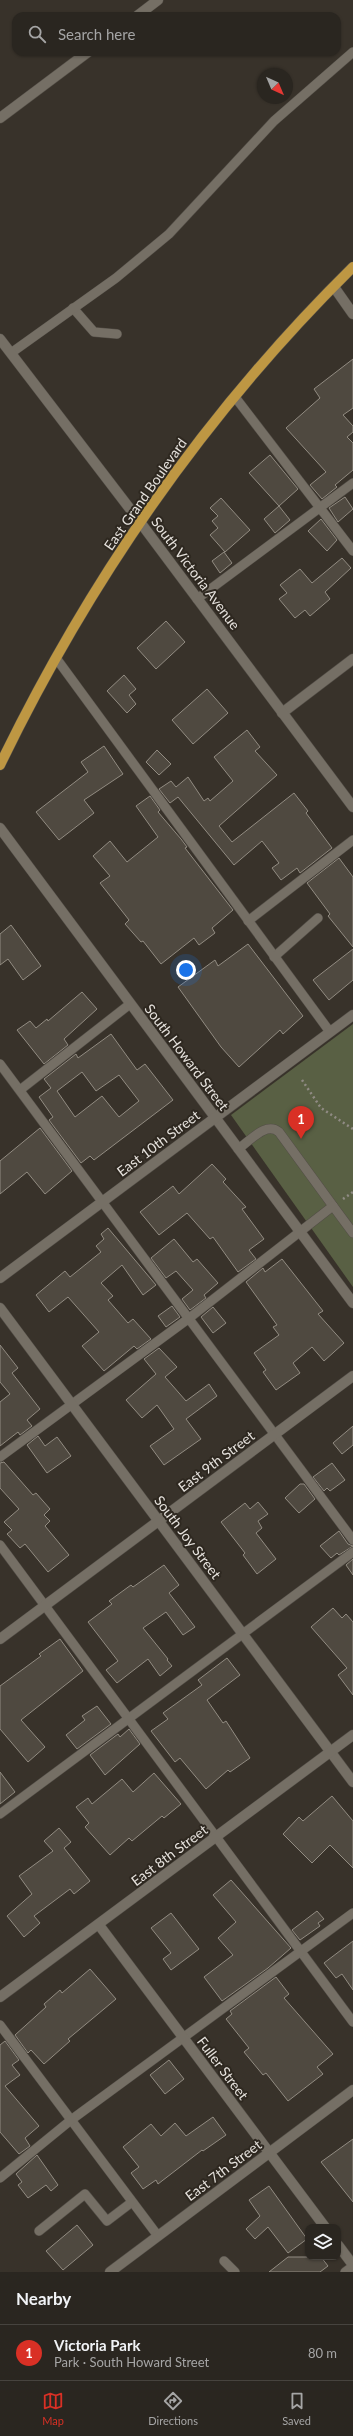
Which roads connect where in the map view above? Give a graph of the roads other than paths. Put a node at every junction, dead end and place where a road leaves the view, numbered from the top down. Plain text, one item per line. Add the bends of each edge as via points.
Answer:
1 (158, 0) edge
2 (142, 12) edge
3 (353, 52) edge
4 (83, 56) edge
5 (0, 118) edge
6 (353, 267) edge
7 (334, 287) junction
8 (73, 308) junction
9 (353, 314) edge
10 (116, 334) dead end
11 (0, 339) edge
12 (11, 353) junction
13 (235, 396) junction
14 (353, 483) edge
15 (320, 507) junction
16 (140, 522) junction
17 (353, 551) edge
18 (197, 599) junction
19 (56, 658) junction
20 (353, 659) edge
21 (282, 713) junction
22 (0, 765) edge
23 (353, 807) edge
24 (0, 828) edge
25 (353, 840) edge
26 (318, 918) dead end
27 (248, 921) junction
28 (274, 957) junction
29 (130, 1004) junction
30 (353, 1015) edge
31 (330, 1032) junction
32 (0, 1064) edge
33 (20, 1090) junction
34 (215, 1118) junction
35 (238, 1149) junction
36 (102, 1202) junction
37 (333, 1206) junction
38 (301, 1233) junction
39 (353, 1233) edge
40 (0, 1278) edge
41 (353, 1303) edge
42 (0, 1308) edge
43 (188, 1319) junction
44 (353, 1376) edge
45 (71, 1404) junction
46 (274, 1435) junction
47 (0, 1457) edge
48 (159, 1521) junction
49 (353, 1540) edge
50 (0, 1545) edge
51 (353, 1552) edge
52 (46, 1606) junction
53 (242, 1633) junction
54 (0, 1638) edge
55 (129, 1718) junction
56 (353, 1735) edge
57 (330, 1752) junction
58 (353, 1782) edge
59 (0, 1814) edge
60 (216, 1837) junction
61 (353, 1914) edge
62 (99, 1925) junction
63 (301, 1952) junction
64 (0, 1996) edge
65 (353, 2022) edge
66 (0, 2025) edge
67 (184, 2038) junction
68 (353, 2090) edge
69 (71, 2120) junction
70 (269, 2153) junction
71 (0, 2178) edge
72 (132, 2202) junction
73 (323, 2224) edge
74 (39, 2231) dead end
75 (158, 2236) junction
76 (341, 2249) edge
77 (224, 2261) dead end
78 (353, 2265) edge
79 (110, 2272) edge
80 (235, 2272) edge
81 (345, 2272) edge

1 - 2 street
3 - 8 lane via 274,121 169,234 116,278
4 - 5 street
6 - 7 main road, East Grand Boulevard
7 - 9 street
7 - 13 main road, East Grand Boulevard
8 - 10 lane via 94,332
8 - 12 lane
11 - 12 street, South Victoria Avenue
12 - 16 street, South Victoria Avenue
13 - 15 lane
13 - 16 main road, East Grand Boulevard
14 - 15 lane
15 - 17 lane
15 - 18 lane
16 - 18 street, South Victoria Avenue
16 - 19 main road, East Grand Boulevard
18 - 21 street, South Victoria Avenue
19 - 22 main road, East Grand Boulevard
19 - 27 lane
20 - 21 street
21 - 23 street, South Victoria Avenue
24 - 29 street, South Howard Street
25 - 27 lane
26 - 28 lane
27 - 28 lane
28 - 31 lane
29 - 33 lane
29 - 34 street, South Howard Street
30 - 31 street, East 10th Street
31 - 34 street, East 10th Street
32 - 33 lane
33 - 36 lane
34 - 35 street, South Howard Street
34 - 36 street, East 10th Street
35 - 37 lane via 268,1128 274,1128 280,1132
35 - 38 street, South Howard Street
36 - 40 street, East 10th Street
36 - 43 lane
37 - 38 lane
37 - 39 lane
38 - 41 street, South Howard Street
38 - 43 lane
42 - 45 street, South Joy Street
43 - 45 lane
43 - 46 lane
44 - 46 street, East 9th Street
45 - 47 lane
45 - 48 street, South Joy Street
46 - 48 street, East 9th Street
46 - 49 lane
48 - 52 street, East 9th Street
48 - 53 street, South Joy Street
50 - 52 lane
51 - 53 lane
52 - 54 street, East 9th Street
52 - 55 lane
53 - 55 lane
53 - 57 street, South Joy Street
55 - 59 lane
55 - 60 lane
56 - 57 street, East 8th Street
57 - 58 street, South Joy Street
57 - 60 street, East 8th Street
60 - 62 street, East 8th Street
60 - 63 lane
61 - 63 lane
62 - 64 street, East 8th Street
62 - 67 street, Fuller Street
63 - 65 lane
63 - 67 lane
66 - 69 lane
67 - 69 lane
67 - 70 street, Fuller Street
68 - 70 street, East 7th Street
69 - 71 lane
69 - 72 lane
70 - 73 street, Fuller Street
70 - 75 street, East 7th Street
72 - 74 lane via 107,2221 85,2194
72 - 75 lane
75 - 79 street, East 7th Street
76 - 78 street
77 - 80 lane
78 - 81 lane

